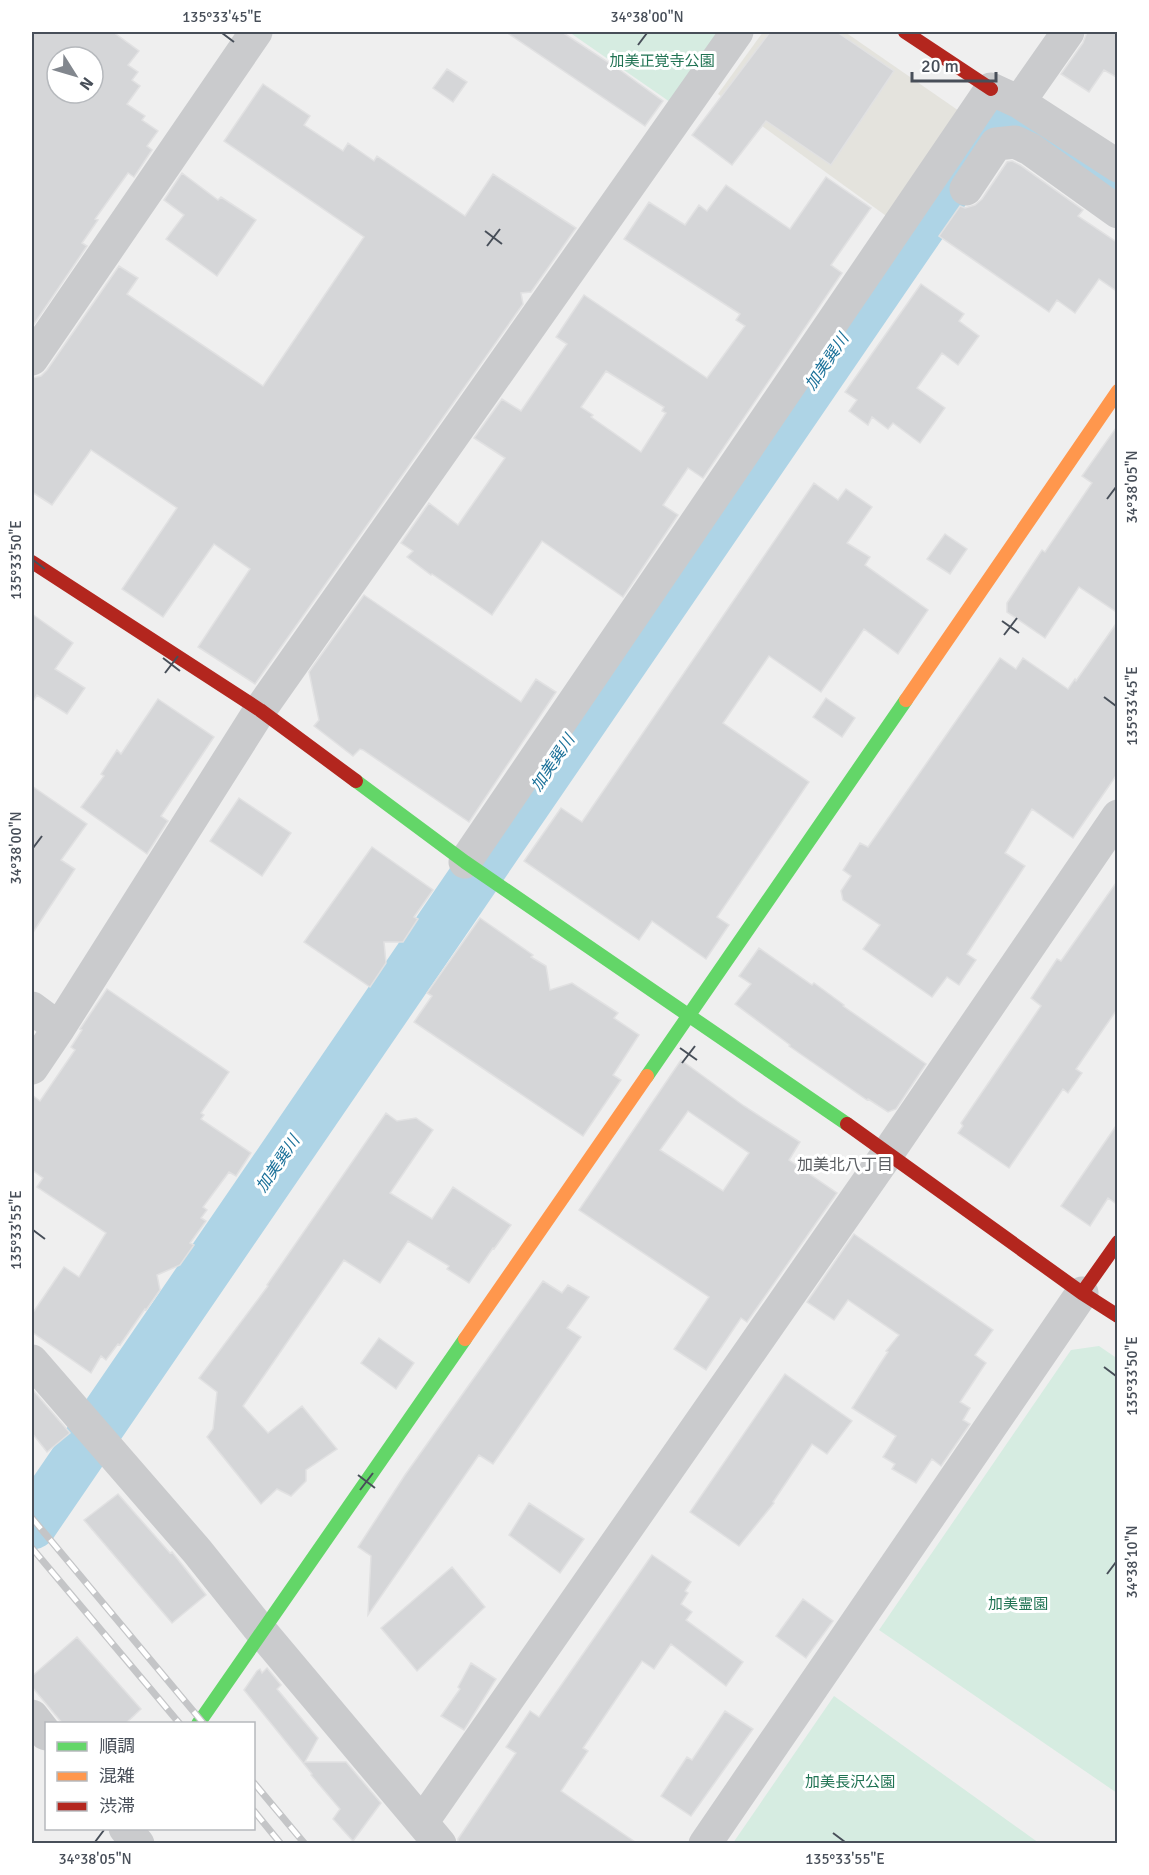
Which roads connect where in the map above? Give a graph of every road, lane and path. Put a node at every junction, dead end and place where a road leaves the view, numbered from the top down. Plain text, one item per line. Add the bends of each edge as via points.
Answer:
1 (256, 32) edge
2 (737, 32) edge
3 (905, 32) edge
4 (1068, 32) edge
5 (1005, 96) junction
6 (1039, 137) junction
7 (1089, 166) edge
8 (966, 189) dead end
9 (1118, 212) edge
10 (32, 359) edge
11 (1118, 391) edge
12 (32, 562) edge
13 (261, 710) junction
14 (1118, 816) edge
15 (474, 869) junction
16 (32, 1008) edge
17 (689, 1016) junction
18 (59, 1028) junction
19 (32, 1068) edge
20 (888, 1153) junction
21 (1118, 1242) edge
22 (1083, 1293) junction
23 (1118, 1316) edge
24 (32, 1361) edge
25 (261, 1631) junction
26 (32, 1716) edge
27 (199, 1722) edge
28 (45, 1733) edge
29 (432, 1832) edge
30 (705, 1844) edge

1 - 10 street
2 - 13 street
3 - 5 street
4 - 5 street
5 - 6 street
5 - 15 street
6 - 7 street
6 - 8 street via 996,144
7 - 9 street
11 - 17 street
12 - 13 street
13 - 15 street
13 - 18 street
14 - 20 street
15 - 17 street
16 - 18 street
17 - 20 street
17 - 25 street
18 - 19 street
20 - 22 street
20 - 29 street
21 - 22 street
22 - 23 street
22 - 30 street
24 - 25 street
25 - 27 street
25 - 29 street
26 - 28 street

